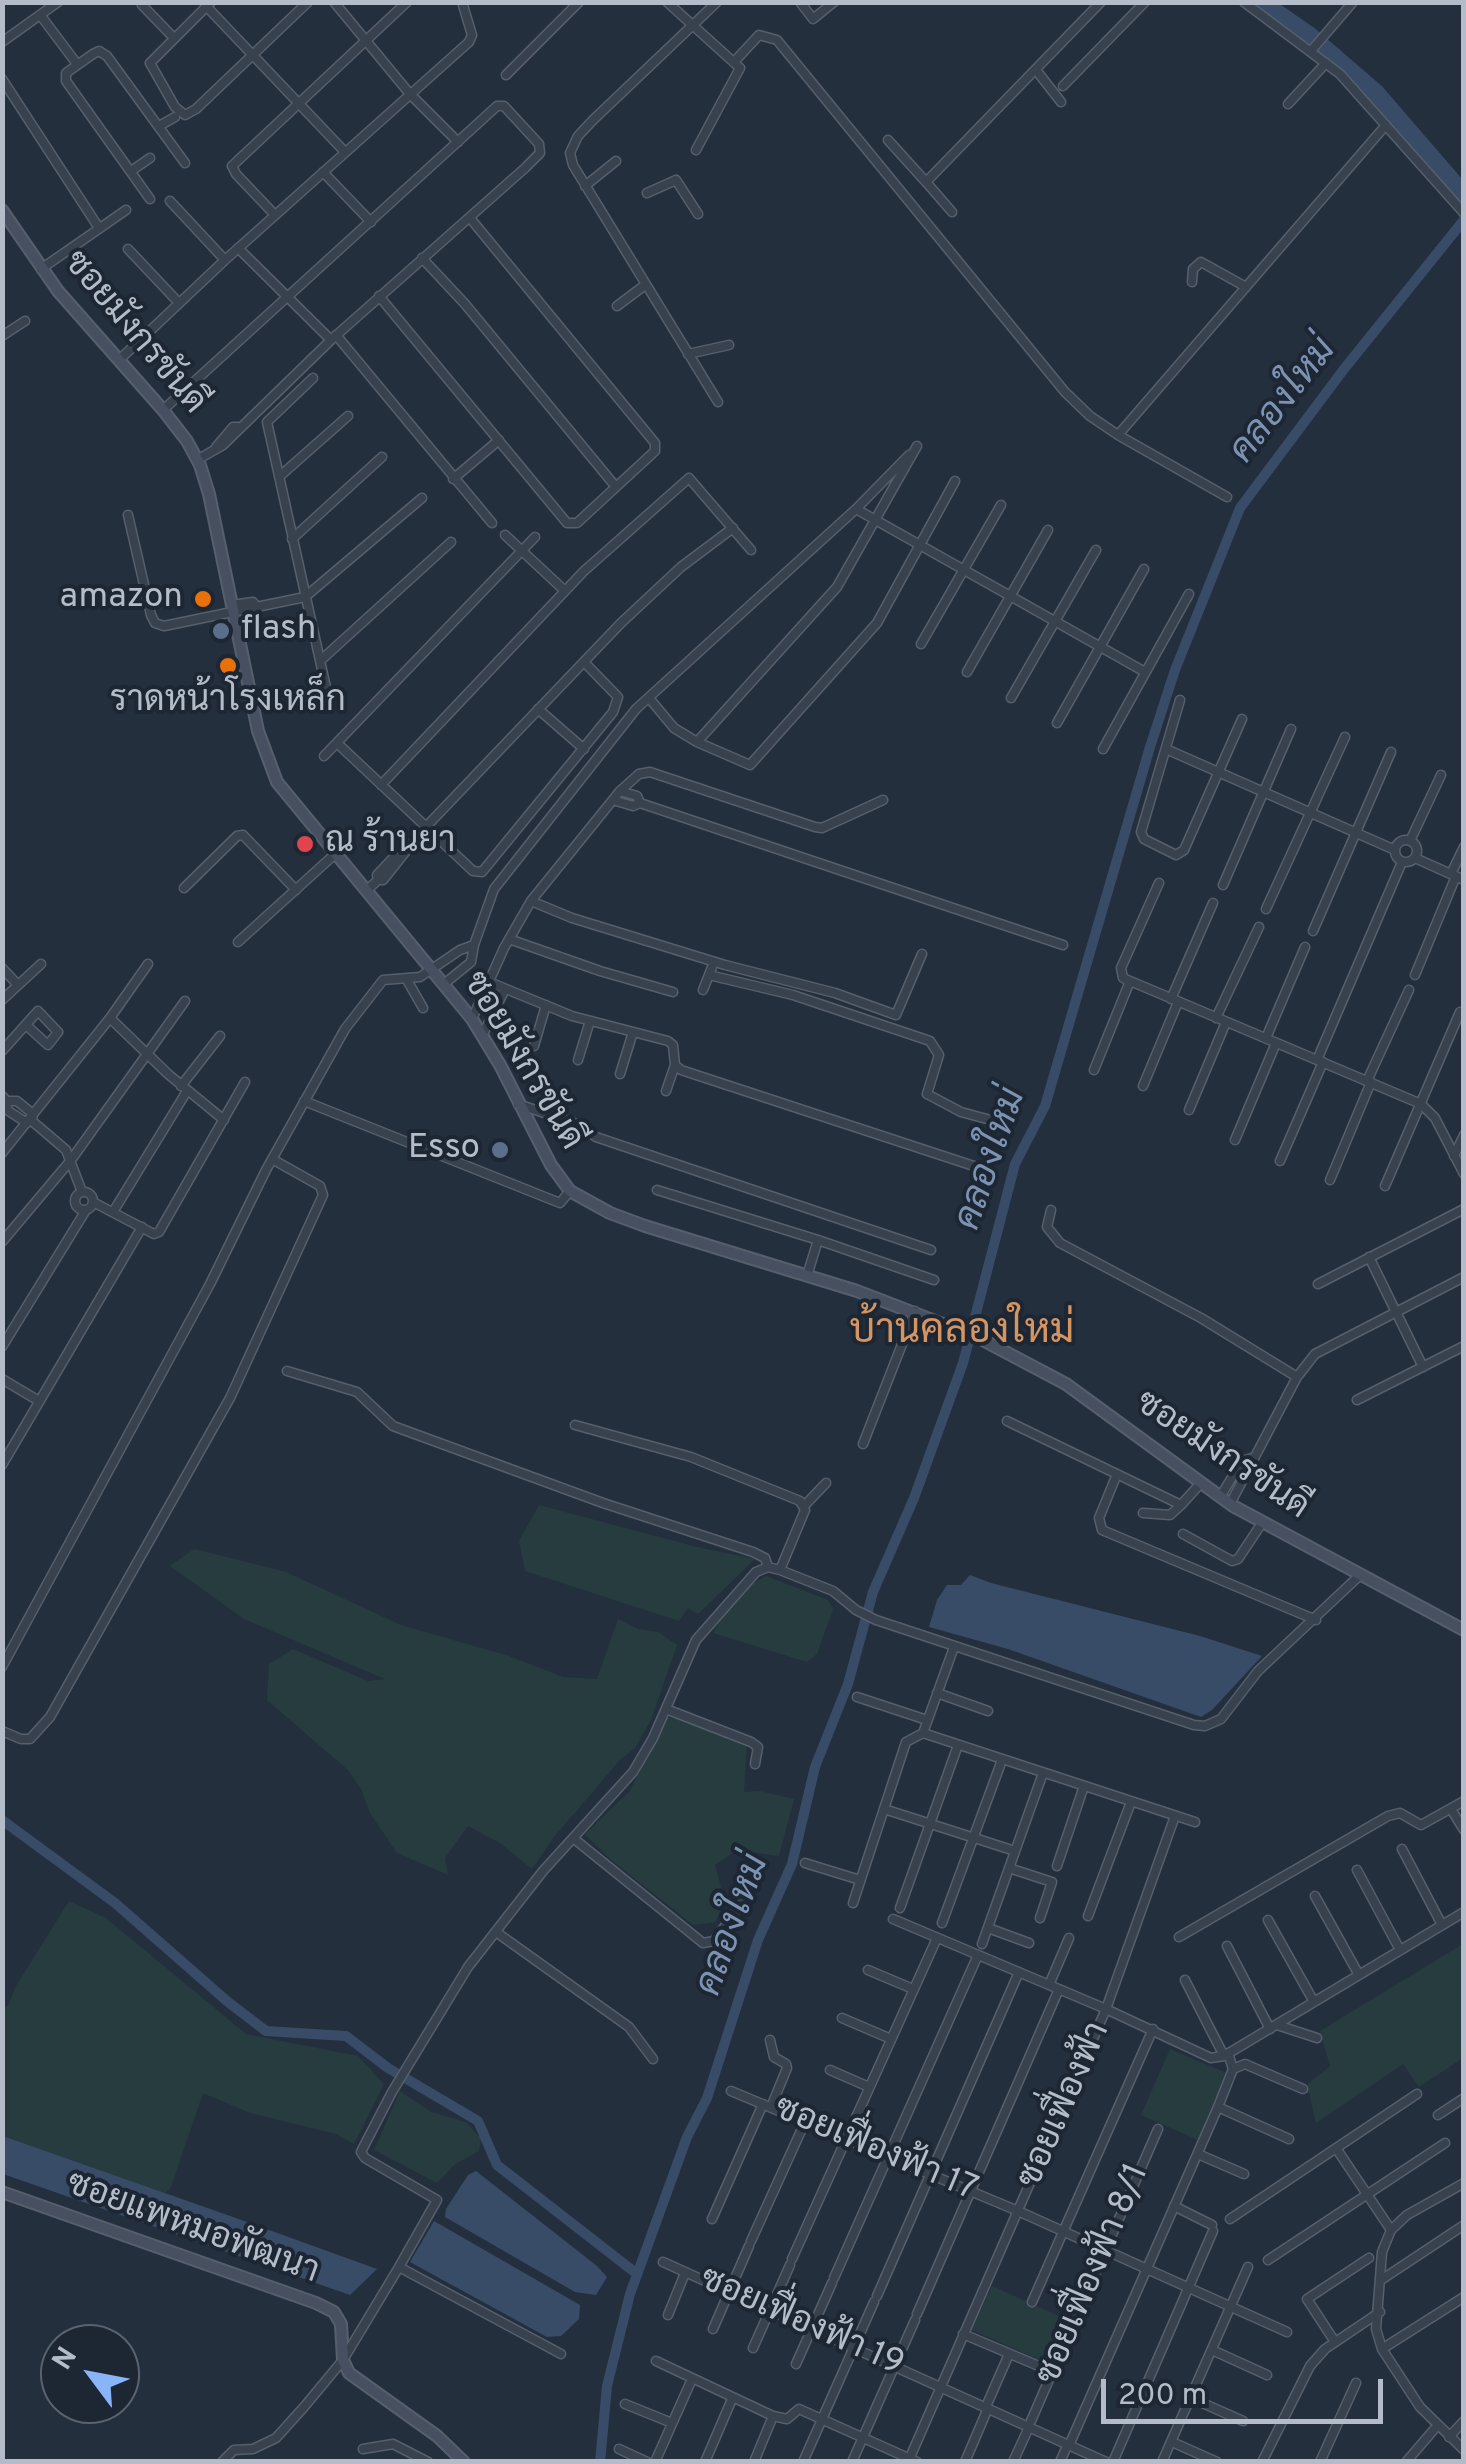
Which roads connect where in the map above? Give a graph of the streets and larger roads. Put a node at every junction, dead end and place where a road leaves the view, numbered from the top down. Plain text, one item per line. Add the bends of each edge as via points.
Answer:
1 (58, 2) edge
2 (308, 2) edge
3 (334, 2) edge
4 (407, 2) edge
5 (462, 2) edge
6 (579, 2) edge
7 (667, 2) edge
8 (717, 2) edge
9 (800, 2) edge
10 (834, 2) edge
11 (1101, 2) edge
12 (1145, 2) edge
13 (1244, 2) edge
14 (1353, 2) edge
15 (209, 4) edge
16 (142, 5) edge
17 (41, 16) junction
18 (690, 25) junction
19 (174, 38) junction
20 (368, 41) junction
21 (2, 42) edge
22 (1313, 49) junction
23 (254, 54) junction
24 (734, 62) junction
25 (1326, 63) junction
26 (77, 64) junction
27 (1036, 70) junction
28 (506, 76) dead end
29 (2, 79) edge
30 (1063, 86) dead end
31 (410, 94) junction
32 (300, 102) junction
33 (1060, 102) dead end
34 (1288, 104) dead end
35 (175, 116) dead end
36 (1386, 125) junction
37 (159, 126) junction
38 (888, 140) dead end
39 (458, 142) junction
40 (696, 150) dead end
41 (345, 152) junction
42 (150, 158) dead end
43 (616, 162) dead end
44 (185, 163) dead end
45 (131, 171) junction
46 (323, 172) junction
47 (926, 182) junction
48 (585, 186) junction
49 (647, 193) dead end
50 (150, 199) dead end
51 (170, 201) dead end
52 (1460, 209) edge
53 (2, 210) edge
54 (126, 210) dead end
55 (952, 212) dead end
56 (698, 214) dead end
57 (275, 215) junction
58 (470, 218) junction
59 (371, 222) junction
60 (99, 228) junction
61 (238, 248) junction
62 (128, 249) dead end
63 (422, 258) junction
64 (225, 260) junction
65 (41, 268) junction
66 (1192, 282) dead end
67 (645, 285) junction
68 (1246, 288) junction
69 (288, 295) junction
70 (379, 296) junction
71 (179, 303) junction
72 (617, 306) dead end
73 (25, 321) dead end
74 (2, 336) edge
75 (333, 338) junction
76 (728, 345) dead end
77 (688, 354) junction
78 (119, 360) junction
79 (313, 378) dead end
80 (718, 402) dead end
81 (162, 410) junction
82 (348, 416) dead end
83 (1118, 436) junction
84 (499, 440) junction
85 (382, 457) dead end
86 (197, 460) junction
87 (280, 476) junction
88 (454, 479) junction
89 (956, 481) dead end
90 (616, 487) junction
91 (422, 498) dead end
92 (1227, 498) dead end
93 (1001, 505) dead end
94 (856, 509) junction
95 (128, 515) dead end
96 (875, 520) junction
97 (492, 523) dead end
98 (733, 528) junction
99 (1048, 530) dead end
100 (505, 535) dead end
101 (535, 537) dead end
102 (292, 539) junction
103 (451, 542) dead end
104 (920, 545) junction
105 (751, 550) dead end
106 (1096, 550) dead end
107 (522, 551) junction
108 (1144, 569) dead end
109 (964, 570) junction
110 (565, 591) junction
111 (1189, 594) dead end
112 (1010, 596) junction
113 (305, 597) junction
114 (233, 609) junction
115 (1055, 622) junction
116 (921, 644) dead end
117 (1100, 646) junction
118 (320, 661) junction
119 (584, 662) junction
120 (967, 672) dead end
121 (1145, 672) junction
122 (327, 692) dead end
123 (649, 698) junction
124 (1011, 698) dead end
125 (1180, 700) dead end
126 (538, 709) junction
127 (1242, 719) dead end
128 (1056, 723) dead end
129 (1291, 729) dead end
130 (1345, 737) dead end
131 (698, 742) junction
132 (337, 743) junction
133 (1103, 748) dead end
134 (584, 749) junction
135 (1166, 749) junction
136 (1390, 752) dead end
137 (324, 756) dead end
138 (1220, 772) junction
139 (1441, 775) dead end
140 (381, 785) junction
141 (620, 792) junction
142 (1264, 792) junction
143 (613, 800) junction
144 (884, 800) dead end
145 (640, 803) junction
146 (1311, 813) junction
147 (426, 828) junction
148 (1355, 832) junction
149 (1410, 840) junction
150 (1464, 847) edge
151 (1395, 850) junction
152 (335, 854) junction
153 (1415, 858) junction
154 (1402, 862) junction
155 (1457, 877) edge
156 (1159, 883) dead end
157 (1223, 885) dead end
158 (184, 888) dead end
159 (296, 890) junction
160 (366, 891) junction
161 (531, 901) junction
162 (1213, 903) dead end
163 (1266, 909) dead end
164 (1259, 927) dead end
165 (1314, 931) dead end
166 (509, 939) junction
167 (238, 942) dead end
168 (474, 945) junction
169 (1063, 945) dead end
170 (1305, 948) dead end
171 (922, 954) dead end
172 (714, 962) junction
173 (41, 964) dead end
174 (148, 964) dead end
175 (2, 968) edge
176 (434, 970) junction
177 (709, 975) junction
178 (1415, 975) dead end
179 (407, 980) junction
180 (1130, 981) junction
181 (489, 982) junction
182 (444, 984) junction
183 (18, 985) junction
184 (505, 989) junction
185 (702, 990) dead end
186 (1409, 990) dead end
187 (673, 992) dead end
188 (2, 1000) edge
189 (1175, 1000) junction
190 (185, 1001) dead end
191 (546, 1004) junction
192 (423, 1008) dead end
193 (1460, 1012) dead end
194 (110, 1018) junction
195 (1216, 1018) junction
196 (472, 1019) junction
197 (590, 1021) junction
198 (1226, 1022) junction
199 (26, 1025) dead end
200 (633, 1032) junction
201 (220, 1036) dead end
202 (482, 1036) junction
203 (1266, 1038) junction
204 (1276, 1043) junction
205 (534, 1046) dead end
206 (2, 1050) edge
207 (147, 1054) junction
208 (578, 1060) dead end
209 (1320, 1061) junction
210 (675, 1066) junction
211 (1094, 1070) dead end
212 (620, 1074) dead end
213 (1369, 1081) junction
214 (245, 1082) dead end
215 (1143, 1086) dead end
216 (184, 1088) junction
217 (666, 1091) dead end
218 (5, 1098) edge
219 (304, 1101) junction
220 (518, 1104) junction
221 (1421, 1104) junction
222 (1189, 1110) dead end
223 (30, 1119) junction
224 (224, 1120) junction
225 (998, 1122) dead end
226 (1464, 1135) edge
227 (1235, 1140) dead end
228 (2, 1153) edge
229 (1454, 1156) junction
230 (272, 1159) junction
231 (71, 1160) junction
232 (1280, 1161) dead end
233 (986, 1170) dead end
234 (1464, 1174) edge
235 (1330, 1180) dead end
236 (1385, 1186) dead end
237 (570, 1190) junction
238 (657, 1190) dead end
239 (82, 1192) junction
240 (89, 1206) junction
241 (1464, 1209) edge
242 (1050, 1210) dead end
243 (113, 1212) junction
244 (142, 1227) junction
245 (818, 1240) junction
246 (2, 1242) edge
247 (931, 1250) dead end
248 (1369, 1258) junction
249 (807, 1276) junction
250 (1464, 1277) edge
251 (934, 1280) dead end
252 (1318, 1284) dead end
253 (915, 1311) junction
254 (1396, 1312) junction
255 (1464, 1346) edge
256 (2, 1347) edge
257 (1423, 1367) junction
258 (286, 1370) dead end
259 (1297, 1377) junction
260 (2, 1379) edge
261 (1358, 1400) dead end
262 (40, 1402) junction
263 (1007, 1422) dead end
264 (575, 1426) dead end
265 (863, 1444) dead end
266 (2, 1465) edge
267 (1117, 1474) junction
268 (826, 1483) dead end
269 (1200, 1484) junction
270 (1225, 1501) junction
271 (1181, 1505) junction
272 (804, 1506) junction
273 (1143, 1513) dead end
274 (1262, 1523) junction
275 (1184, 1534) dead end
276 (768, 1567) junction
277 (780, 1570) junction
278 (1359, 1576) junction
279 (1316, 1620) junction
280 (1464, 1630) edge
281 (954, 1647) junction
282 (2, 1667) edge
283 (937, 1693) junction
284 (857, 1697) dead end
285 (666, 1708) junction
286 (988, 1711) dead end
287 (927, 1720) junction
288 (2, 1730) edge
289 (922, 1734) junction
290 (958, 1745) junction
291 (1002, 1760) junction
292 (755, 1764) dead end
293 (1043, 1773) junction
294 (1084, 1786) junction
295 (1464, 1801) edge
296 (1131, 1802) junction
297 (884, 1809) junction
298 (1451, 1809) junction
299 (1175, 1816) junction
300 (1195, 1822) dead end
301 (930, 1824) junction
302 (1464, 1830) edge
303 (573, 1838) junction
304 (974, 1838) junction
305 (1402, 1849) dead end
306 (1015, 1851) junction
307 (804, 1863) dead end
308 (1057, 1866) dead end
309 (1009, 1868) junction
310 (1357, 1870) dead end
311 (860, 1880) junction
312 (1315, 1896) dead end
313 (744, 1900) dead end
314 (853, 1903) dead end
315 (900, 1908) dead end
316 (1464, 1912) edge
317 (1088, 1916) dead end
318 (1040, 1918) dead end
319 (892, 1919) dead end
320 (1268, 1920) dead end
321 (942, 1923) dead end
322 (1442, 1924) junction
323 (988, 1928) junction
324 (496, 1932) junction
325 (1179, 1937) dead end
326 (937, 1938) junction
327 (1070, 1938) dead end
328 (1029, 1943) dead end
329 (982, 1944) dead end
330 (1227, 1946) dead end
331 (1400, 1950) junction
332 (978, 1955) junction
333 (868, 1970) dead end
334 (1019, 1972) junction
335 (1359, 1975) junction
336 (1184, 1980) dead end
337 (1049, 1985) junction
338 (914, 1989) junction
339 (1059, 1989) junction
340 (1314, 2002) junction
341 (1106, 2009) junction
342 (842, 2018) dead end
343 (1274, 2026) junction
344 (1153, 2029) junction
345 (1318, 2038) dead end
346 (891, 2039) junction
347 (770, 2040) dead end
348 (1226, 2055) junction
349 (653, 2058) dead end
350 (1233, 2069) junction
351 (830, 2070) dead end
352 (869, 2088) junction
353 (1303, 2089) dead end
354 (731, 2091) dead end
355 (1417, 2094) dead end
356 (1464, 2098) edge
357 (767, 2106) junction
358 (1218, 2107) junction
359 (1438, 2115) dead end
360 (806, 2122) junction
361 (1158, 2129) dead end
362 (846, 2139) junction
363 (1290, 2139) dead end
364 (1445, 2143) dead end
365 (1336, 2148) junction
366 (1198, 2154) junction
367 (889, 2157) junction
368 (930, 2174) junction
369 (1244, 2174) dead end
370 (1464, 2182) edge
371 (970, 2191) junction
372 (2, 2192) edge
373 (1369, 2196) junction
374 (1174, 2206) junction
375 (1018, 2211) junction
376 (712, 2219) dead end
377 (1230, 2219) dead end
378 (1464, 2226) edge
379 (1391, 2230) junction
380 (1064, 2232) junction
381 (1106, 2250) junction
382 (1369, 2258) dead end
383 (1268, 2260) dead end
384 (663, 2262) dead end
385 (399, 2267) junction
386 (1248, 2267) dead end
387 (1146, 2268) junction
388 (686, 2272) junction
389 (1381, 2280) junction
390 (1187, 2287) junction
391 (729, 2292) junction
392 (1464, 2297) edge
393 (1032, 2302) dead end
394 (1231, 2306) junction
395 (770, 2310) junction
396 (1380, 2312) junction
397 (668, 2315) dead end
398 (811, 2328) junction
399 (713, 2330) dead end
400 (1287, 2332) dead end
401 (963, 2334) junction
402 (1335, 2342) junction
403 (753, 2348) dead end
404 (854, 2348) junction
405 (1382, 2349) junction
406 (1212, 2350) junction
407 (561, 2354) dead end
408 (1009, 2354) junction
409 (343, 2360) junction
410 (656, 2361) dead end
411 (796, 2364) dead end
412 (894, 2366) junction
413 (1052, 2372) junction
414 (1267, 2375) dead end
415 (692, 2380) junction
416 (1356, 2383) dead end
417 (939, 2386) junction
418 (1191, 2398) junction
419 (732, 2399) junction
420 (625, 2404) dead end
421 (988, 2405) junction
422 (774, 2416) junction
423 (822, 2419) junction
424 (1243, 2421) dead end
425 (1464, 2421) edge
426 (672, 2424) junction
427 (1030, 2424) junction
428 (1436, 2426) junction
429 (863, 2437) junction
430 (1449, 2438) junction
431 (1070, 2442) junction
432 (1172, 2442) junction
433 (362, 2449) dead end
434 (619, 2450) dead end
435 (1464, 2450) edge
436 (458, 2455) edge
437 (912, 2460) edge
438 (222, 2462) edge
439 (428, 2462) edge
440 (446, 2462) edge
441 (647, 2462) edge
442 (655, 2462) edge
443 (705, 2462) edge
444 (754, 2462) edge
445 (803, 2462) edge
446 (852, 2462) edge
447 (964, 2462) edge
448 (1013, 2462) edge
449 (1060, 2462) edge
450 (1109, 2462) edge
451 (1162, 2462) edge
452 (1217, 2462) edge
453 (1262, 2462) edge
454 (1320, 2462) edge
455 (1406, 2462) edge

1 - 17 street
2 - 23 street
3 - 20 street
4 - 20 street
5 - 31 street via 471,40
6 - 28 street
7 - 18 street
8 - 18 street
9 - 10 street via 813,19
11 - 27 street
12 - 30 street
13 - 22 street
14 - 22 street
15 - 19 street
15 - 23 street
16 - 19 street
17 - 21 street
17 - 26 street
18 - 24 street
18 - 48 street via 578,136 570,153
19 - 23 street via 150,63 185,114
20 - 31 street
20 - 32 street
22 - 25 street
23 - 32 street
24 - 40 street via 739,72
24 - 83 street via 758,36 776,40 1065,392
25 - 34 street
25 - 36 street
26 - 37 street via 99,52 107,56
26 - 45 street via 66,81
27 - 33 street
27 - 47 street
29 - 60 street
31 - 39 street
31 - 41 street
32 - 41 street
32 - 57 street via 232,166
35 - 37 street
36 - 52 street
36 - 68 street
37 - 44 street
38 - 47 street
39 - 58 street via 500,105 540,148
39 - 59 street
41 - 46 street
42 - 45 street
43 - 48 street
45 - 50 street
46 - 57 street
46 - 59 street
47 - 55 street
48 - 67 street
49 - 56 street via 676,180
51 - 64 street
53 - 65 street, ซอยมังกรขันดี
54 - 60 street
57 - 61 street
58 - 63 street
58 - 90 street via 656,443
59 - 69 street
60 - 65 street
61 - 64 street
61 - 69 street
62 - 71 street
63 - 70 street
63 - 90 street
64 - 71 street
65 - 78 street, ซอยมังกรขันดี
66 - 68 street via 1201,262
67 - 72 street
67 - 77 street
68 - 83 street
69 - 75 street
69 - 81 street
70 - 75 street
70 - 84 street
71 - 78 street
73 - 74 street
75 - 86 street via 223,445
75 - 88 street
76 - 77 street
77 - 80 street
78 - 81 street, ซอยมังกรขันดี
79 - 87 street via 267,422
81 - 86 street, ซอยมังกรขันดี
82 - 87 street
83 - 92 street
84 - 88 street
84 - 90 street via 572,525
85 - 102 street
86 - 114 street, ซอยมังกรขันดี
87 - 102 street
88 - 97 street
89 - 104 street
91 - 113 street
93 - 109 street
94 - 96 street
94 - 96 street via 917,446
94 - 123 street
95 - 114 street via 155,623
96 - 104 street
96 - 131 street via 836,587
98 - 105 street
98 - 110 street via 689,478
98 - 119 street via 669,578
99 - 112 street
100 - 107 street
101 - 107 street
102 - 113 street
103 - 118 street
104 - 109 street
104 - 131 street via 876,623 750,765
106 - 115 street
107 - 110 street
107 - 132 street
108 - 117 street
109 - 112 street
109 - 116 street
110 - 140 street
111 - 121 street
112 - 115 street
112 - 120 street
113 - 114 street
113 - 118 street
114 - 152 street, ซอยมังกรขันดี via 266,757 277,782
115 - 117 street
115 - 124 street
117 - 121 street
117 - 128 street
118 - 122 street
119 - 126 street
119 - 134 street via 618,697
121 - 133 street
123 - 131 street via 674,728
123 - 168 street via 506,873 487,902
125 - 135 street
126 - 134 street
126 - 147 street
127 - 138 street
129 - 142 street
130 - 146 street
132 - 137 street
132 - 140 street
134 - 147 street via 482,872
135 - 138 street
135 - 138 street via 1140,832 1176,855
136 - 148 street
138 - 142 street
139 - 149 street
140 - 147 street
141 - 143 street
141 - 144 street via 650,772 822,828
141 - 145 street
142 - 146 street
142 - 157 street
143 - 145 street
143 - 161 street
145 - 169 street
146 - 148 street
146 - 163 street
147 - 160 street
148 - 151 street
148 - 165 street
149 - 151 street
149 - 153 street
150 - 155 street
151 - 154 street
152 - 159 street
152 - 160 street, ซอยมังกรขันดี
153 - 154 street
153 - 155 street
154 - 209 street
155 - 178 street
156 - 180 street via 1121,968
158 - 159 street via 243,835
159 - 167 street
160 - 176 street, ซอยมังกรขันดี
161 - 166 street
161 - 172 street
162 - 189 street
164 - 195 street
166 - 181 street
166 - 187 street
168 - 176 street
168 - 182 street via 471,962
170 - 203 street
171 - 172 street via 896,1015
172 - 177 street
173 - 183 street
174 - 194 street
175 - 183 street
176 - 179 street
176 - 182 street, ซอยมังกรขันดี
177 - 185 street
177 - 225 street via 930,1041 938,1055 927,1094
179 - 192 street
179 - 219 street via 383,980 345,1029
180 - 189 street
180 - 211 street
181 - 184 street
181 - 196 street
182 - 196 street, ซอยมังกรขันดี
183 - 188 street
184 - 191 street
184 - 202 street
186 - 213 street
189 - 195 street
189 - 215 street
190 - 207 street
191 - 197 street
191 - 205 street
193 - 221 street
194 - 207 street
194 - 223 street
195 - 198 street
196 - 202 street, ซอยมังกรขันดี
197 - 200 street
197 - 208 street
198 - 203 street
198 - 222 street
199 - 206 street
200 - 210 street via 668,1041
200 - 212 street
201 - 216 street
202 - 220 street, ซอยมังกรขันดี
203 - 204 street
204 - 209 street
204 - 227 street
207 - 216 street
207 - 231 street
209 - 213 street
209 - 232 street
210 - 217 street
210 - 233 street
213 - 221 street
213 - 235 street
214 - 224 street
216 - 224 street
216 - 243 street
218 - 223 street via 17,1101
219 - 230 street
219 - 237 street via 560,1203
220 - 237 street, ซอยมังกรขันดี
220 - 247 street via 579,1125 596,1138
221 - 229 street via 1436,1118
221 - 236 street
223 - 228 street
223 - 231 street
224 - 244 street via 163,1229 154,1234
226 - 229 street
229 - 234 street
230 - 282 street
230 - 288 street via 320,1186 323,1195 230,1398 50,1718 30,1739
231 - 239 street
231 - 246 street
237 - 249 street, ซอยมังกรขันดี via 645,1226
238 - 245 street
239 - 240 street via 91,1196
239 - 240 street via 78,1208
240 - 243 street
240 - 256 street
241 - 248 street
242 - 259 street via 1047,1227 1060,1243
243 - 244 street
244 - 262 street
245 - 249 street
245 - 251 street
248 - 252 street
248 - 254 street
249 - 253 street, ซอยมังกรขันดี
250 - 254 street
253 - 265 street
253 - 269 street, ซอยมังกรขันดี via 1066,1384
254 - 257 street
254 - 259 street via 1315,1354
255 - 257 street
257 - 261 street
258 - 276 street via 357,1392 393,1426 753,1552
259 - 270 street via 1252,1458 1242,1461
260 - 262 street
262 - 266 street
263 - 267 street
264 - 272 street via 708,1462
267 - 271 street
267 - 279 street via 1098,1518 1102,1530
268 - 272 street
269 - 270 street, ซอยมังกรขันดี
269 - 271 street
270 - 274 street, ซอยมังกรขันดี
271 - 273 street via 1170,1516
272 - 277 street
274 - 275 street via 1232,1561
274 - 278 street, ซอยมังกรขันดี
276 - 277 street
276 - 285 street via 700,1633
277 - 281 street via 833,1591 876,1620
278 - 279 street
278 - 280 street, ซอยมังกรขันดี
279 - 281 street via 1258,1671 1220,1719 1205,1726
281 - 283 street
283 - 286 street
283 - 287 street
284 - 287 street
285 - 292 street via 751,1742 758,1747
285 - 303 street via 634,1772
287 - 289 street
289 - 290 street
289 - 297 street via 906,1742
290 - 291 street
290 - 301 street
291 - 293 street
291 - 304 street
293 - 294 street
293 - 306 street
294 - 296 street
294 - 308 street
295 - 298 street
296 - 299 street
296 - 317 street
297 - 301 street
297 - 311 street
298 - 302 street
298 - 325 street via 1422,1825 1400,1814 1388,1816
299 - 300 street
299 - 341 street
301 - 304 street
301 - 315 street
303 - 313 street via 703,1943 714,1941
303 - 324 street
304 - 306 street
304 - 321 street
305 - 322 street
306 - 309 street
307 - 311 street
309 - 318 street via 1052,1882
309 - 323 street
310 - 331 street
311 - 314 street
312 - 335 street
316 - 322 street
319 - 326 street
320 - 340 street
322 - 331 street
323 - 328 street
323 - 329 street
324 - 349 street via 629,2027
324 - 385 street via 448,1997 362,2155 438,2200
326 - 332 street
326 - 338 street
327 - 337 street
330 - 343 street
331 - 335 street
332 - 334 street
332 - 367 street
333 - 338 street
334 - 337 street
334 - 368 street
335 - 340 street
336 - 348 street
337 - 339 street
338 - 346 street
339 - 341 street
339 - 371 street
340 - 343 street
341 - 344 street, ซอยเฟื่องฟ้า
341 - 375 street, ซอยเฟื่องฟ้า
342 - 346 street
343 - 345 street
343 - 348 street
344 - 348 street, ซอยเฟื่องฟ้า via 1211,2058
344 - 380 street
346 - 352 street
347 - 357 street via 774,2057 788,2068
348 - 350 street
350 - 353 street via 1246,2064
350 - 358 street
351 - 352 street
352 - 362 street
354 - 357 street, ซอยเฟื่องฟ้า 17
355 - 365 street
356 - 359 street
357 - 360 street, ซอยเฟื่องฟ้า 17
357 - 376 street
358 - 363 street
358 - 366 street
360 - 362 street, ซอยเฟื่องฟ้า 17
360 - 391 street
361 - 381 street, ซอยเฟื่องฟ้า 8/1
362 - 367 street, ซอยเฟื่องฟ้า 17
362 - 395 street
364 - 373 street
365 - 373 street
365 - 377 street
366 - 369 street
366 - 374 street
367 - 368 street, ซอยเฟื่องฟ้า 17
367 - 398 street
368 - 371 street, ซอยเฟื่องฟ้า 17
368 - 404 street
370 - 379 street
371 - 375 street, ซอยเฟื่องฟ้า 17
371 - 412 street
372 - 409 street, ซอยแพหมอพัฒนา via 326,2307 342,2324
373 - 379 street
373 - 383 street
374 - 387 street
374 - 390 street via 1213,2228
375 - 380 street, ซอยเฟื่องฟ้า 17
375 - 401 street, ซอยเฟื่องฟ้า
378 - 389 street
379 - 389 street
380 - 381 street, ซอยเฟื่องฟ้า 17
380 - 393 street
381 - 387 street, ซอยเฟื่องฟ้า 17
381 - 413 street, ซอยเฟื่องฟ้า 8/1
382 - 402 street via 1307,2299
384 - 388 street, ซอยเฟื่องฟ้า 19
385 - 407 street
385 - 409 street
386 - 394 street
387 - 390 street, ซอยเฟื่องฟ้า 17
387 - 431 street
388 - 391 street, ซอยเฟื่องฟ้า 19
388 - 397 street
389 - 396 street
390 - 394 street, ซอยเฟื่องฟ้า 17
390 - 450 street
391 - 395 street, ซอยเฟื่องฟ้า 19
391 - 399 street
392 - 405 street
394 - 400 street, ซอยเฟื่องฟ้า 17
394 - 406 street
395 - 398 street, ซอยเฟื่องฟ้า 19
395 - 403 street
396 - 402 street
396 - 405 street
398 - 404 street, ซอยเฟื่องฟ้า 19
398 - 411 street
401 - 408 street
401 - 417 street, ซอยเฟื่องฟ้า
402 - 453 street via 1310,2366
404 - 412 street, ซอยเฟื่องฟ้า 19
404 - 423 street
405 - 428 street
406 - 414 street
406 - 418 street
408 - 413 street
408 - 421 street
409 - 436 street via 348,2373
409 - 438 street via 276,2438 234,2450
410 - 415 street
412 - 417 street, ซอยเฟื่องฟ้า 19
412 - 429 street
413 - 427 street, ซอยเฟื่องฟ้า 8/1
415 - 419 street
415 - 426 street
416 - 454 street
417 - 421 street, ซอยเฟื่องฟ้า 19
417 - 437 street, ซอยเฟื่องฟ้า
418 - 424 street
418 - 432 street
419 - 422 street
419 - 443 street
420 - 426 street
421 - 427 street, ซอยเฟื่องฟ้า 19
421 - 447 street
422 - 423 street via 787,2420 798,2408
422 - 444 street
423 - 429 street
423 - 445 street
425 - 430 street
426 - 442 street
427 - 431 street, ซอยเฟื่องฟ้า 19
427 - 448 street, ซอยเฟื่องฟ้า 8/1
428 - 430 street
428 - 455 street
429 - 437 street
429 - 446 street
430 - 435 street
431 - 449 street
431 - 450 street, ซอยเฟื่องฟ้า 19
432 - 451 street
432 - 452 street
433 - 439 street via 393,2444
434 - 441 street
436 - 440 street

